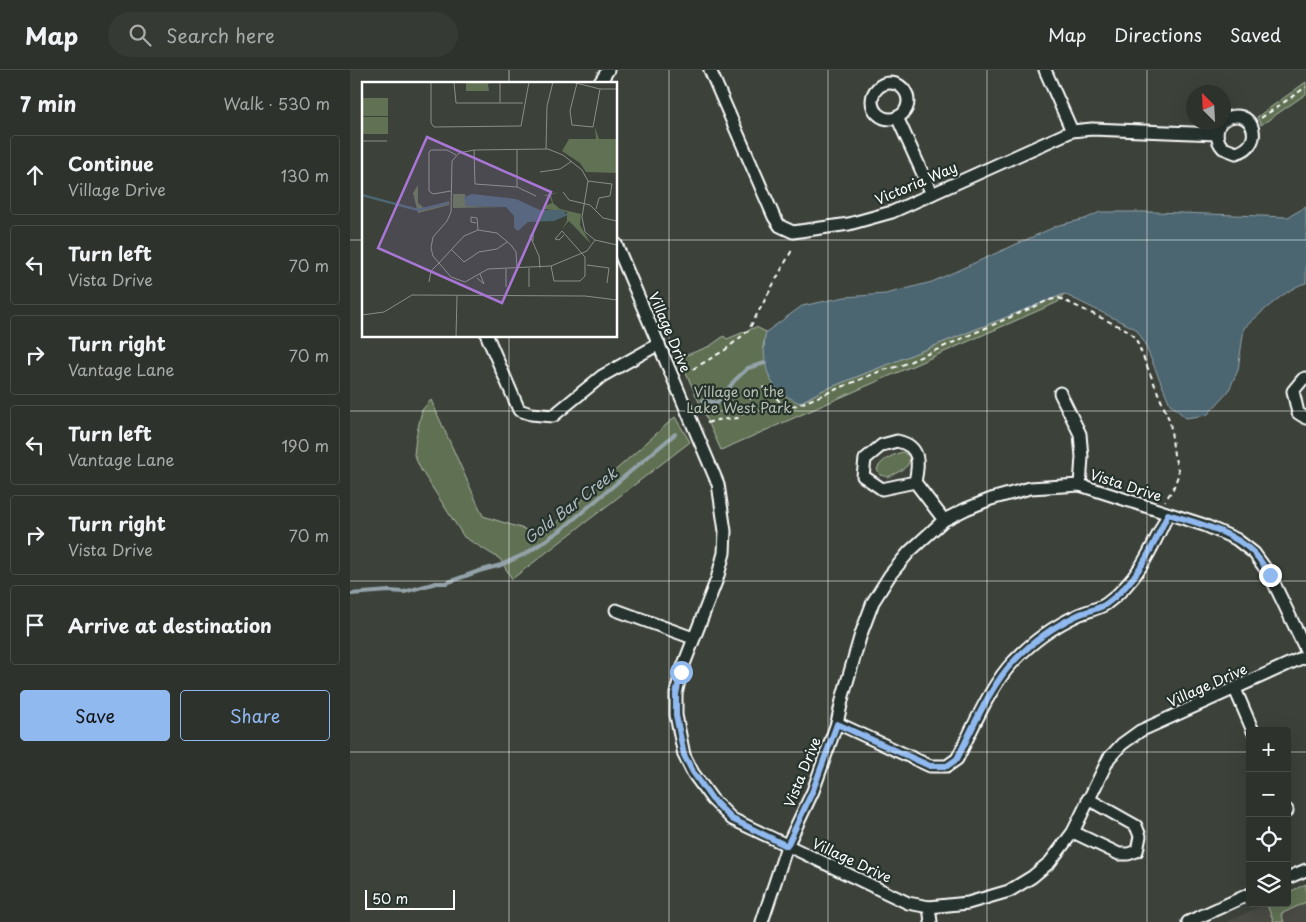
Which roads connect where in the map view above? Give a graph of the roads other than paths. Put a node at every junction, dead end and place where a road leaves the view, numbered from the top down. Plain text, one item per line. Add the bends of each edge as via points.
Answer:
1 (608, 70) edge
2 (710, 70) edge
3 (1045, 70) edge
4 (601, 82) edge
5 (897, 117) dead end
6 (1186, 126) edge
7 (1072, 131) junction
8 (932, 194) junction
9 (618, 249) edge
10 (488, 338) edge
11 (659, 344) junction
12 (1306, 378) edge
13 (1060, 393) dead end
14 (1306, 418) edge
15 (915, 482) junction
16 (1080, 485) junction
17 (1168, 514) junction
18 (944, 520) junction
19 (616, 610) dead end
20 (693, 638) junction
21 (1306, 650) edge
22 (1306, 656) edge
23 (1235, 689) junction
24 (837, 724) junction
25 (1251, 727) edge
26 (1088, 799) junction
27 (1073, 832) junction
28 (787, 846) junction
29 (1306, 870) edge
30 (1291, 876) edge
31 (1246, 896) edge
32 (930, 907) junction
33 (762, 922) edge
34 (931, 922) edge
35 (1188, 922) edge

1 - 4 street
2 - 8 street, Victoria Way via 780,226 793,232 848,224 892,212
3 - 7 street
5 - 8 street
6 - 7 street
7 - 8 street, Victoria Way
9 - 11 street, Village Drive
10 - 11 street via 519,410 553,416 602,376
11 - 20 street, Village Drive via 718,484 725,531 724,553 717,578
12 - 14 street via 1293,391 1298,413
13 - 16 street via 1080,434
15 - 15 street via 919,466 916,453 907,443 897,441 882,445 865,459 863,476 882,489
15 - 18 street
16 - 17 street, Vista Drive
16 - 18 street, Vista Drive via 1030,488 991,499
17 - 21 street, Vista Drive via 1236,539 1254,553 1270,575
17 - 24 street via 1137,574 1122,590 1105,605 1055,626 1013,661 996,684 957,759 947,766 930,766
18 - 24 street, Vista Drive via 890,575 873,602 845,687
19 - 20 street
20 - 28 street, Village Drive via 676,694 676,715 684,755 702,787 732,819
22 - 23 street, Village Drive
23 - 25 street
23 - 26 street, Village Drive via 1140,731 1122,744 1109,758
24 - 28 street, Vista Drive via 813,790
26 - 27 street, Village Drive
26 - 27 street via 1136,826 1140,836 1137,851 1119,854
27 - 32 street, Village Drive via 1050,862 1009,891 968,903
28 - 32 street, Village Drive via 908,903
28 - 33 street, Vista Drive
29 - 30 street
31 - 35 street
32 - 34 street

